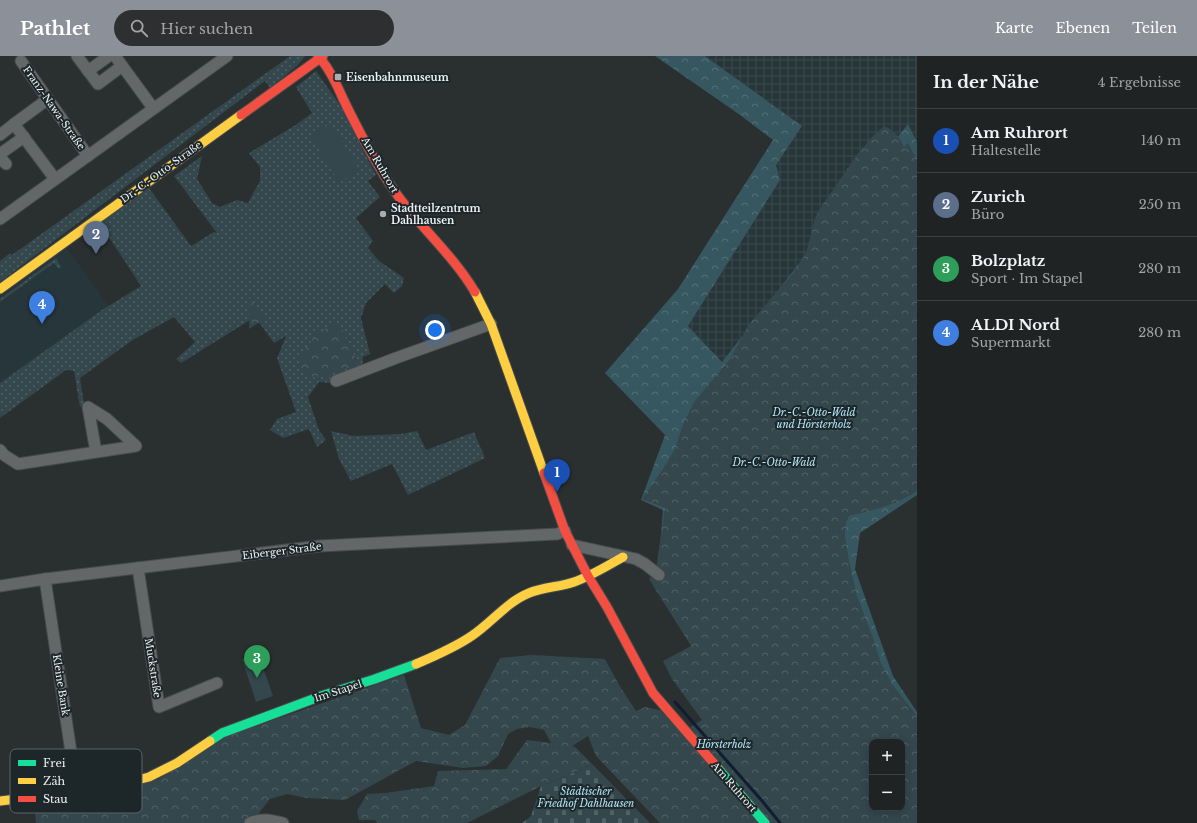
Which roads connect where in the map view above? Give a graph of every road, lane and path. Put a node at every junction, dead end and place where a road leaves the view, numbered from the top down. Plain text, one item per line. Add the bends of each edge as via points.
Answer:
1 (77, 56) edge
2 (109, 56) edge
3 (115, 56) edge
4 (227, 56) edge
5 (320, 57) edge
6 (21, 61) dead end
7 (122, 66) junction
8 (88, 71) junction
9 (48, 99) junction
10 (153, 108) junction
11 (14, 124) junction
12 (0, 135) edge
13 (24, 137) junction
14 (88, 156) junction
15 (2, 158) edge
16 (55, 179) junction
17 (0, 219) edge
18 (0, 289) edge
19 (491, 324) junction
20 (336, 382) dead end
21 (0, 450) edge
22 (96, 452) junction
23 (565, 531) junction
24 (572, 545) junction
25 (623, 557) junction
26 (138, 568) junction
27 (659, 574) dead end
28 (588, 576) junction
29 (45, 579) junction
30 (0, 586) edge
31 (217, 683) dead end
32 (70, 749) edge
33 (142, 779) edge
34 (10, 800) edge
35 (0, 801) edge
36 (250, 823) edge
37 (282, 823) edge
38 (765, 823) edge

1 - 8 street
2 - 8 street
3 - 7 street
4 - 10 street
5 - 18 street, Dr.-C.-Otto-Straße
5 - 19 street, Am Ruhrort via 385,177 404,204 472,285
6 - 9 street, Franz-Nawa-Straße
7 - 8 street via 98,84
7 - 10 street
9 - 11 street
9 - 14 street, Franz-Nawa-Straße
10 - 14 street
11 - 12 street
11 - 13 street
13 - 15 street
13 - 16 street
14 - 16 street
16 - 17 street
19 - 20 street
19 - 23 street, Am Ruhrort
21 - 22 street via 18,464
22 - 22 street via 88,407 95,407 119,424 142,447
23 - 24 street, Am Ruhrort
23 - 26 street, Eiberger Straße via 557,534 320,546
24 - 25 street
24 - 28 street, Am Ruhrort
25 - 27 street via 641,562
25 - 28 street, Im Stapel
26 - 29 street, Eiberger Straße
26 - 31 street, Muckstraße via 159,706
28 - 33 street, Im Stapel via 529,593 509,604 473,635 431,658 222,733 176,763
28 - 38 street, Am Ruhrort via 653,694
29 - 30 street, Eiberger Straße
29 - 32 street, Kleine Bank
34 - 35 street, Im Stapel
36 - 37 street via 268,820

